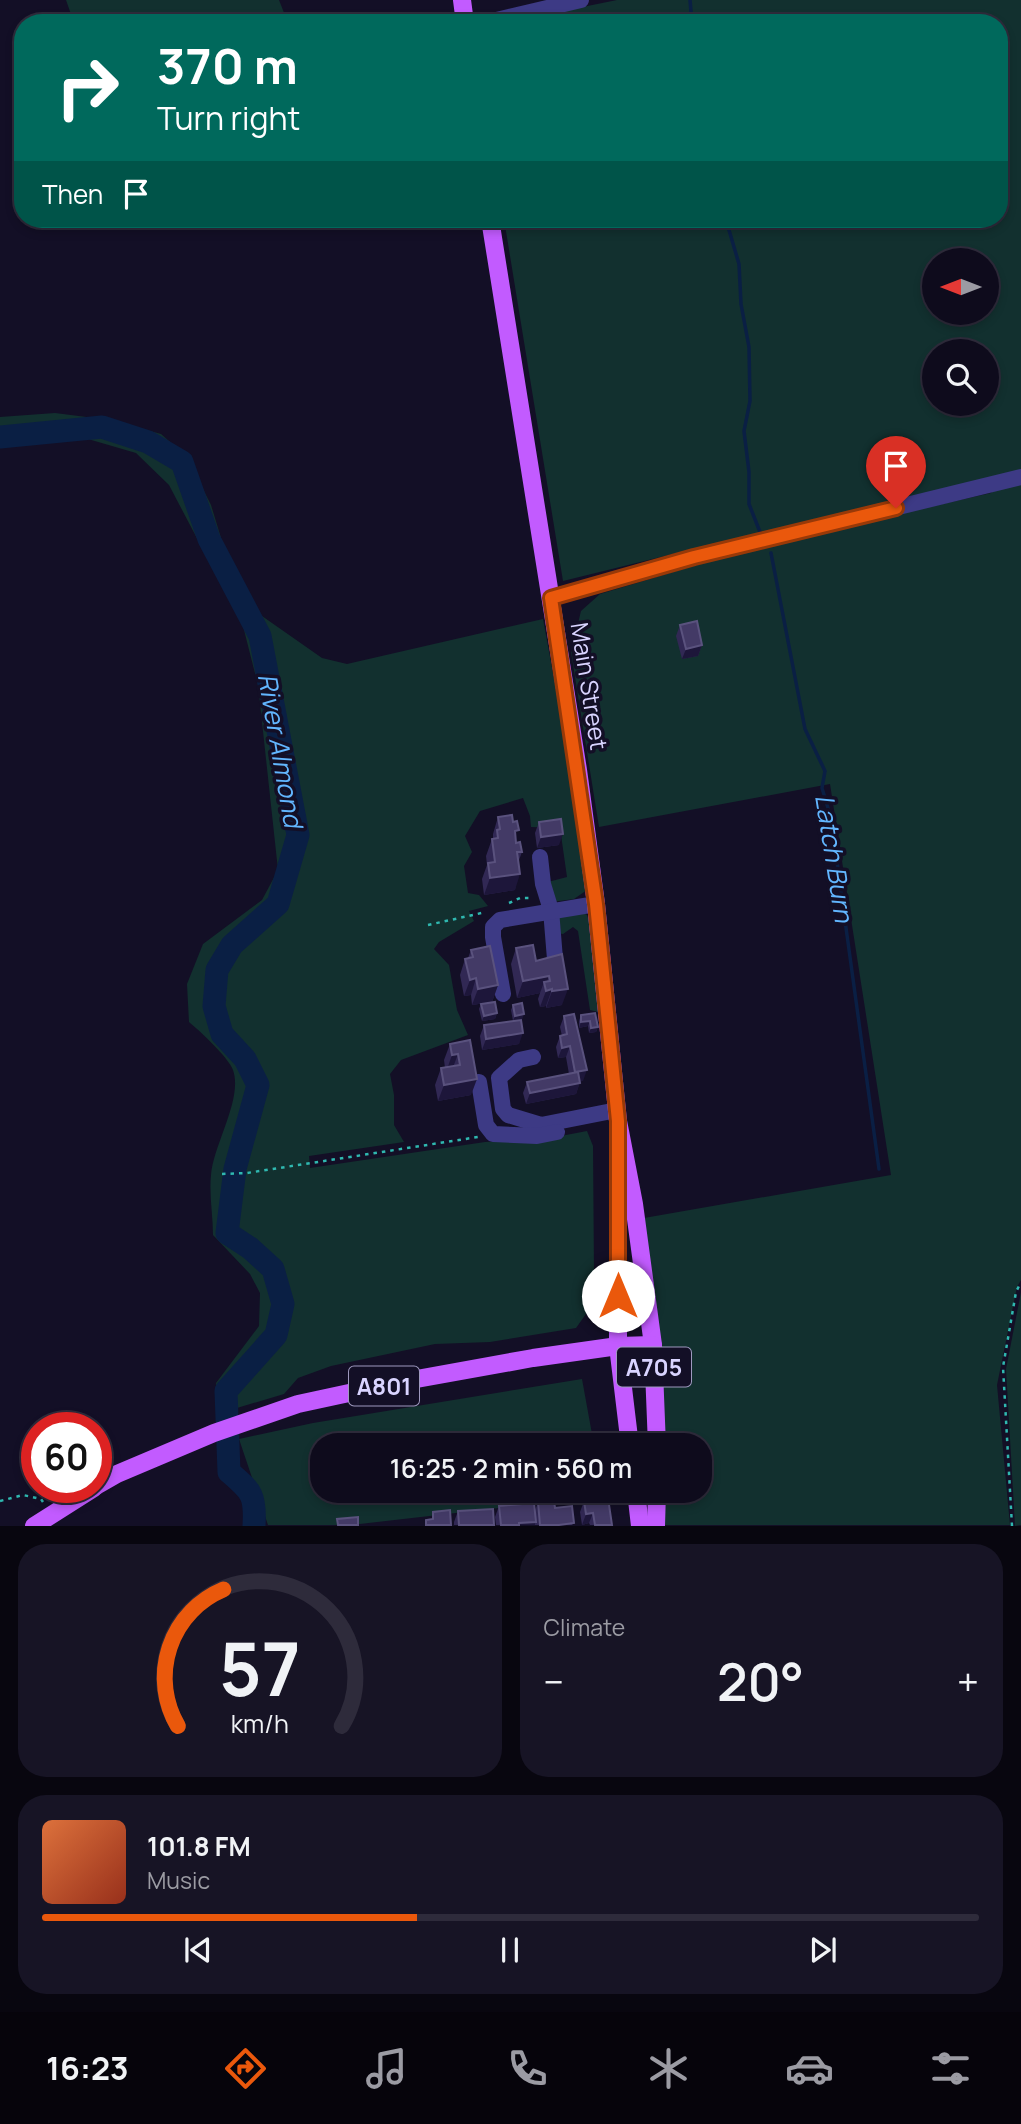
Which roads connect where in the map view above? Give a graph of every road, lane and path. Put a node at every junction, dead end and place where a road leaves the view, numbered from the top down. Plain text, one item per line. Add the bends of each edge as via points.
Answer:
1 (581, 0) edge
2 (522, 14) edge
3 (491, 228) edge
4 (1021, 477) edge
5 (551, 598) junction
6 (540, 857) dead end
7 (596, 904) junction
8 (551, 910) junction
9 (555, 959) edge
10 (503, 994) dead end
11 (532, 1055) dead end
12 (480, 1082) edge
13 (617, 1115) junction
14 (493, 1135) junction
15 (222, 1174) dead end
16 (1021, 1282) edge
17 (644, 1345) junction
18 (618, 1346) junction
19 (628, 1433) edge
20 (655, 1433) edge
21 (112, 1477) edge
22 (0, 1501) edge
23 (69, 1503) edge
24 (637, 1503) edge
25 (657, 1503) edge
26 (51, 1514) junction
27 (34, 1525) edge
28 (640, 1525) edge
29 (656, 1525) edge
30 (1012, 1525) edge

1 - 2 lane
3 - 5 main road, Main Street / A705
4 - 5 lane via 694,557
5 - 7 main road, Main Street / A705
6 - 8 lane
7 - 8 lane
7 - 13 main road, Main Street / A705
8 - 9 lane
8 - 10 lane via 512,916 493,927
11 - 13 lane via 499,1077 508,1115 541,1125
12 - 14 lane via 486,1125
13 - 14 lane via 537,1136
13 - 17 main road, Main Street / A705 via 644,1289
13 - 18 main road, Main Street / A705
14 - 15 path
16 - 30 path via 1003,1367
17 - 18 main road, A801
17 - 20 main road, Main Street / A705
18 - 19 main road, Main Street / A705
18 - 21 main road, A801 via 298,1404
22 - 26 path via 23,1495 41,1499
23 - 26 main road, A801
24 - 28 main road
25 - 29 main road
26 - 27 main road, A801

